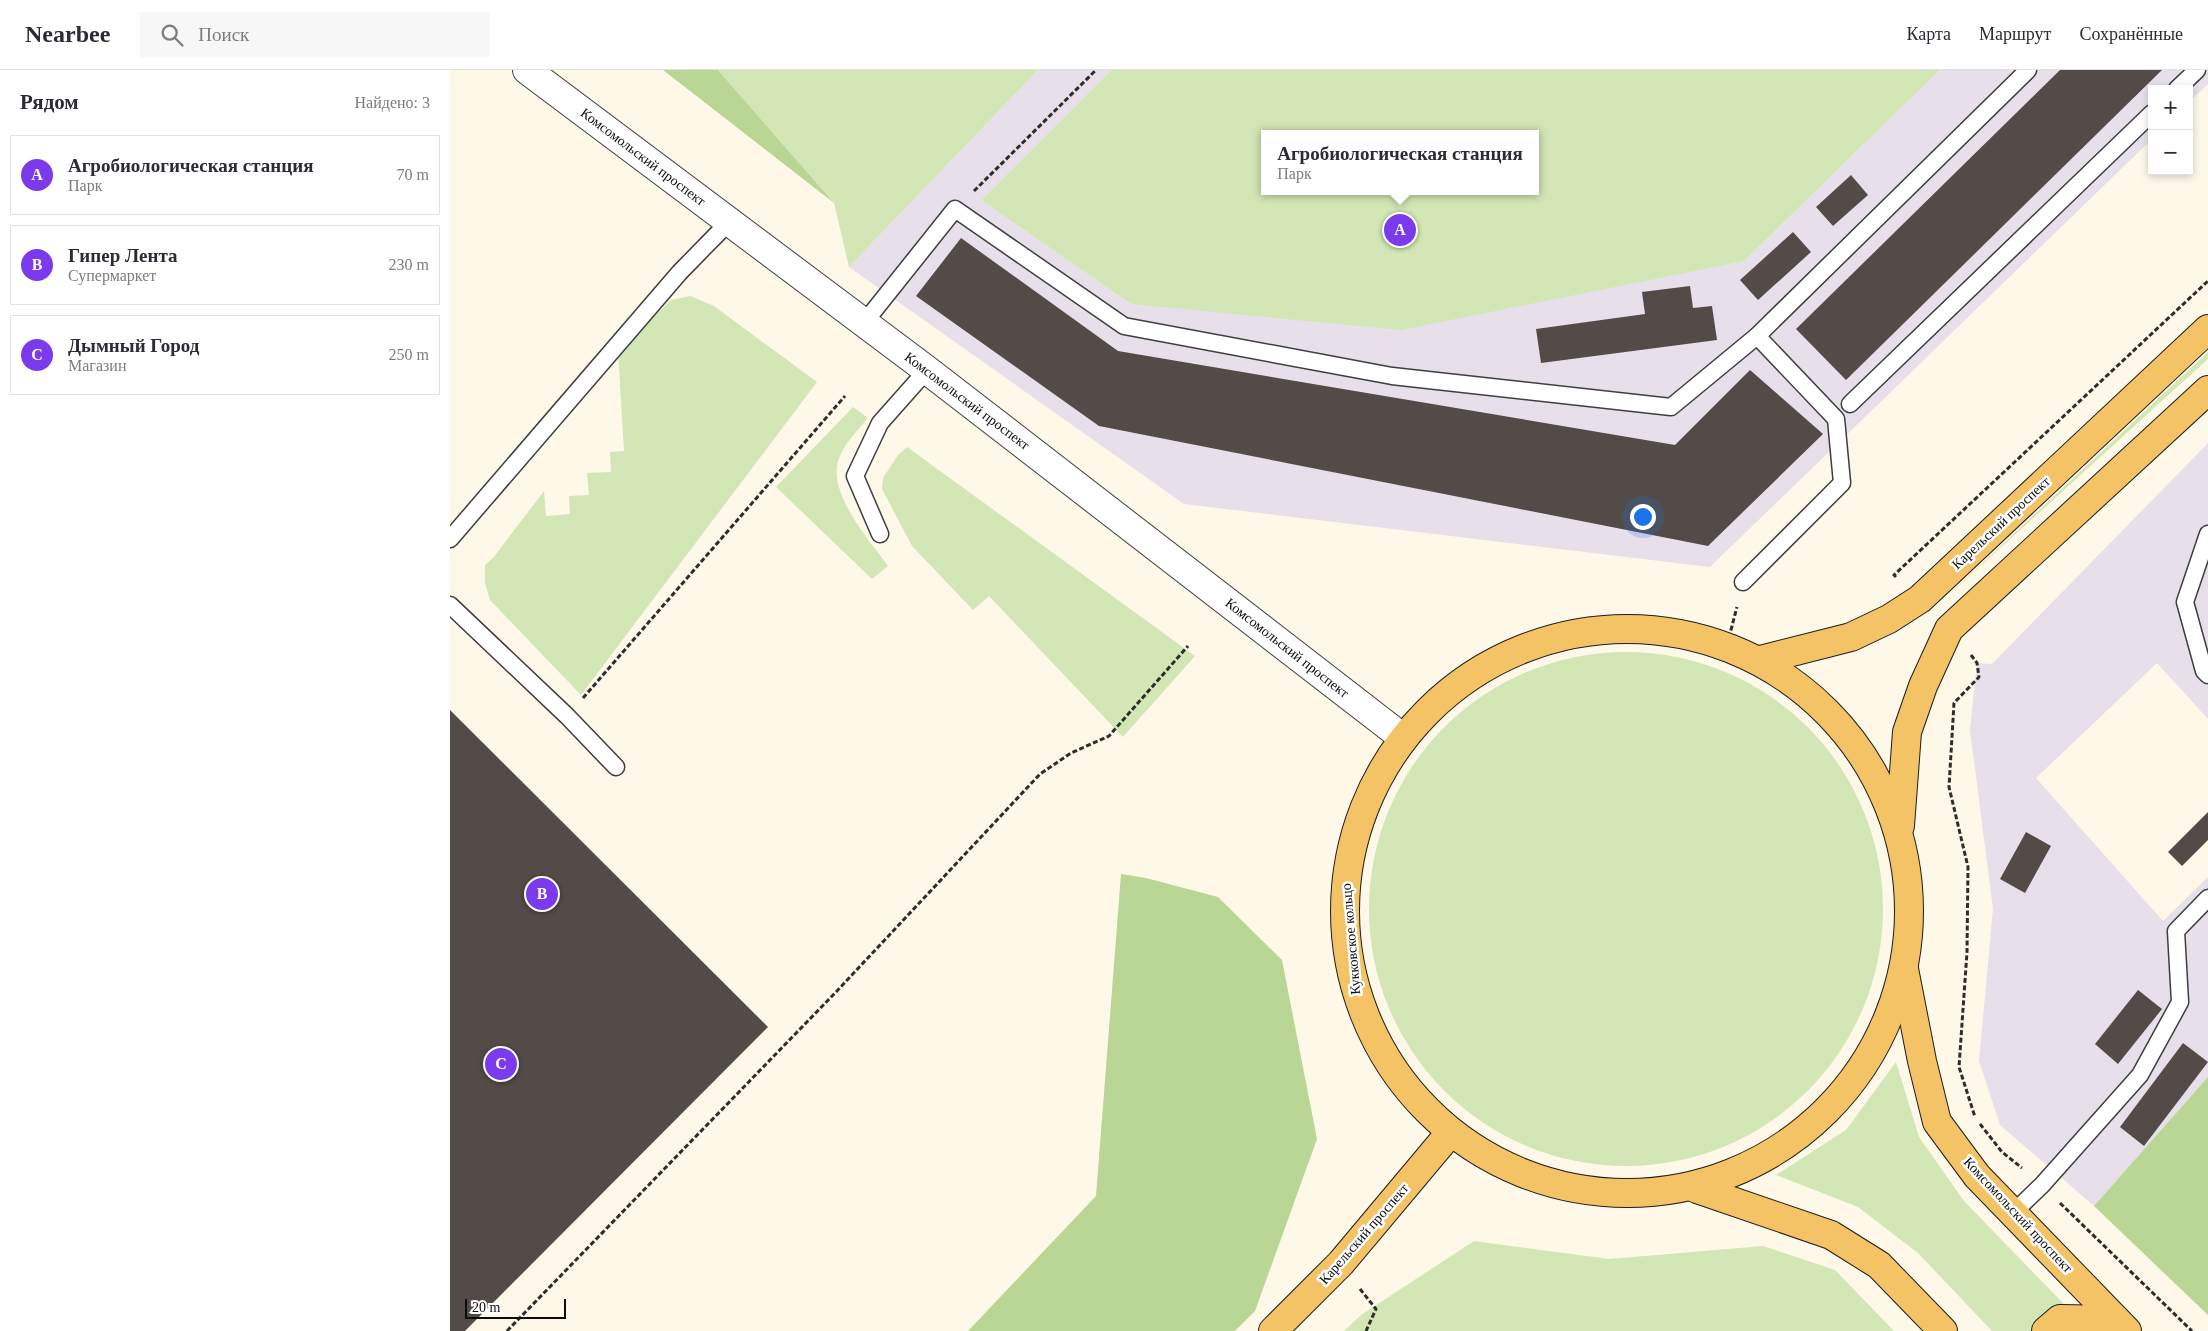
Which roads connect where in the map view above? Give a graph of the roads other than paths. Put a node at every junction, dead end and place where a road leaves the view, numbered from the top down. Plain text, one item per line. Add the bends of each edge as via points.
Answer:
1 (527, 70) edge
2 (2028, 70) edge
3 (2197, 70) edge
4 (2181, 85) edge
5 (2148, 118) edge
6 (729, 222) junction
7 (864, 323) junction
8 (2208, 329) edge
9 (1757, 336) junction
10 (927, 370) junction
11 (2208, 390) edge
12 (1850, 404) dead end
13 (880, 534) dead end
14 (2208, 534) edge
15 (450, 539) edge
16 (1743, 582) road end
17 (450, 605) edge
18 (1760, 660) junction
19 (2208, 675) edge
20 (1402, 737) junction
21 (616, 767) dead end
22 (1900, 826) junction
23 (2208, 898) edge
24 (1904, 970) junction
25 (1450, 1132) junction
26 (1697, 1189) junction
27 (2013, 1213) junction
28 (2122, 1326) edge
29 (1273, 1331) edge
30 (1943, 1331) edge
31 (2046, 1331) edge

1 - 6 street, Комсомольский проспект
2 - 9 lane
3 - 4 lane
5 - 12 lane
6 - 7 street, Комсомольский проспект
6 - 15 lane via 680,272
7 - 9 lane via 955,209 1124,326 1392,376 1670,408
7 - 10 street, Комсомольский проспект
8 - 18 main road, Карельский проспект via 1920,599 1889,619 1851,637
9 - 16 lane via 1836,419 1842,483
10 - 13 lane via 880,423 854,476
10 - 20 street, Комсомольский проспект
11 - 22 main road via 1949,629 1923,686 1907,732
14 - 19 lane via 2185,602 2204,671
17 - 21 lane
18 - 20 main road, Кукковское кольцо via 1727,645 1682,632 1629,628 1564,635 1516,650 1468,676
18 - 22 main road, Кукковское кольцо via 1821,704 1855,742
20 - 25 main road, Кукковское кольцо via 1355,828 1344,885 1355,998 1393,1076
22 - 24 main road, Кукковское кольцо via 1909,890
23 - 27 lane via 2176,931 2180,1002 2140,1075
24 - 26 main road, Кукковское кольцо via 1871,1052 1818,1113 1761,1162
24 - 27 main road, Комсомольский проспект via 1937,1122 1978,1176
25 - 26 main road, Кукковское кольцо via 1515,1175 1592,1196 1634,1198
25 - 29 main road, Карельский проспект via 1341,1263
26 - 30 main road via 1831,1235 1879,1265
27 - 28 main road, Комсомольский проспект
28 - 31 main road via 2060,1319

